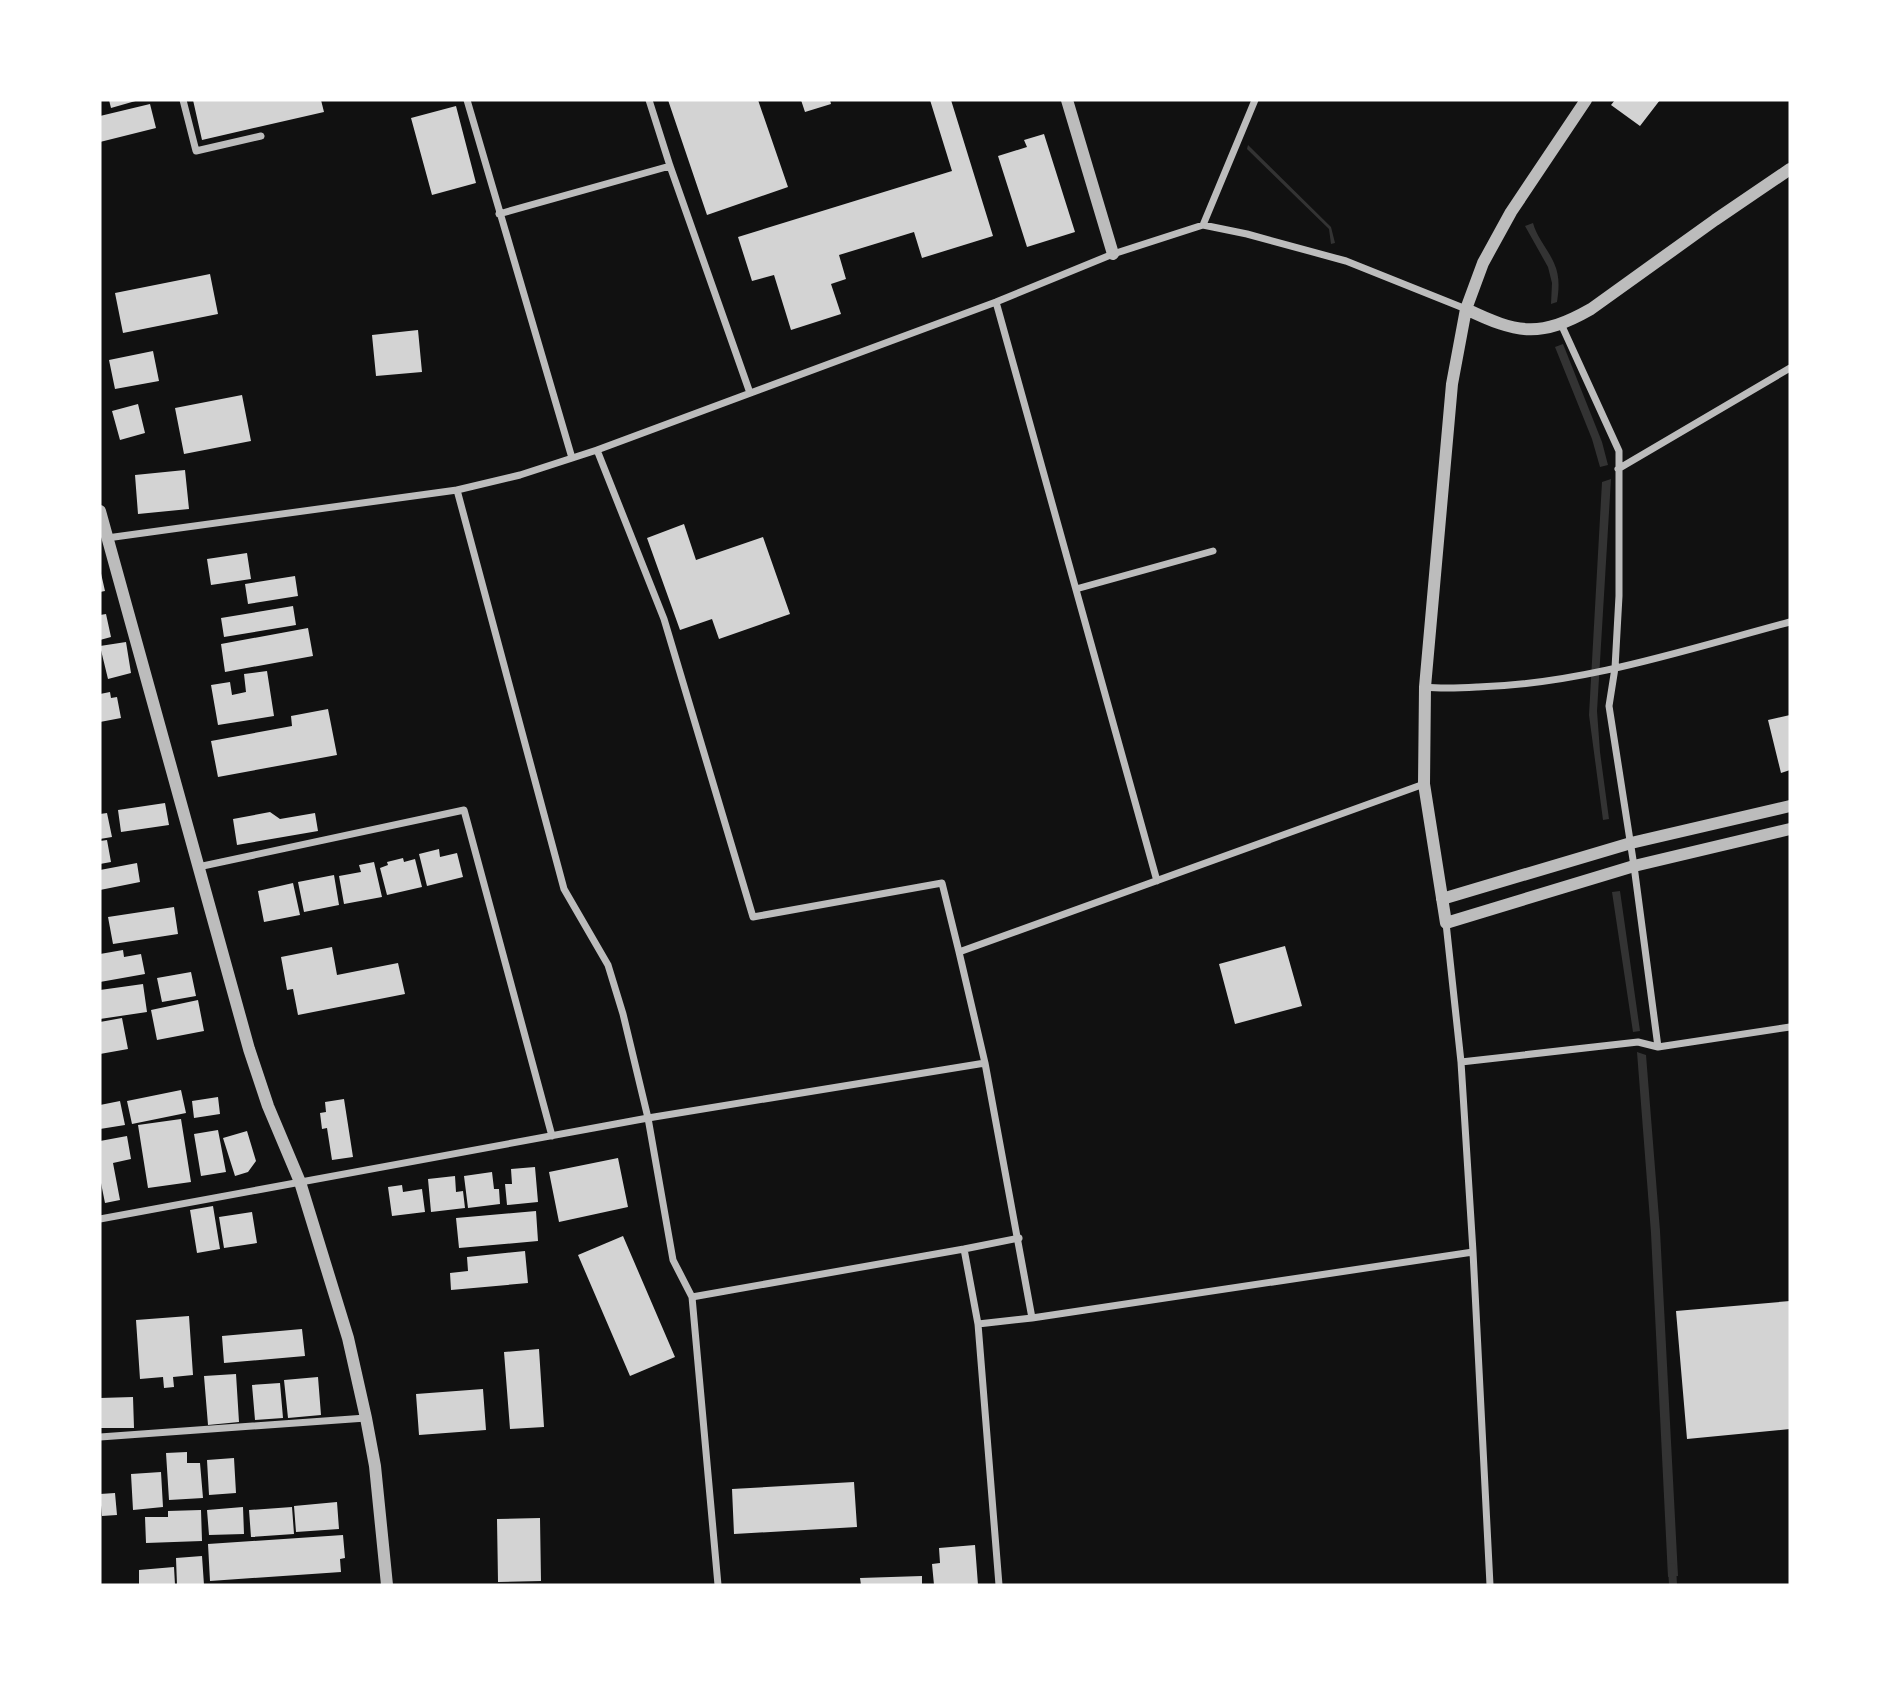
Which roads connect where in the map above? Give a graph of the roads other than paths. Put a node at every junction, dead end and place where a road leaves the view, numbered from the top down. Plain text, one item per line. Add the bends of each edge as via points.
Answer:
1 (183, 100) edge
2 (467, 100) edge
3 (649, 100) edge
4 (1066, 100) edge
5 (1255, 100) edge
6 (1586, 100) edge
7 (261, 136) dead end
8 (670, 166) junction
9 (1790, 169) edge
10 (499, 214) junction
11 (1203, 225) junction
12 (1113, 254) junction
13 (996, 302) junction
14 (1466, 309) junction
15 (1560, 324) junction
16 (1790, 368) edge
17 (750, 393) junction
18 (597, 450) junction
19 (572, 457) junction
20 (1618, 469) junction
21 (457, 490) junction
22 (100, 511) edge
23 (107, 538) junction
24 (1213, 551) dead end
25 (1076, 589) junction
26 (1790, 622) edge
27 (1615, 668) junction
28 (1425, 687) junction
29 (1424, 784) junction
30 (1790, 806) edge
31 (1790, 829) edge
32 (1631, 843) junction
33 (1634, 866) junction
34 (198, 867) junction
35 (1157, 881) junction
36 (1442, 899) junction
37 (1446, 923) junction
38 (959, 951) junction
39 (1790, 1027) edge
40 (1658, 1047) junction
41 (1461, 1062) junction
42 (985, 1063) junction
43 (648, 1118) junction
44 (552, 1136) junction
45 (300, 1182) junction
46 (100, 1219) edge
47 (1018, 1238) junction
48 (964, 1249) junction
49 (1473, 1252) junction
50 (692, 1297) junction
51 (1032, 1318) junction
52 (978, 1324) junction
53 (366, 1418) junction
54 (100, 1437) edge
55 (387, 1585) edge
56 (718, 1585) edge
57 (999, 1585) edge
58 (1490, 1585) edge

1 - 7 street via 196,152
2 - 10 street
3 - 8 street
4 - 12 street
5 - 11 street
6 - 14 street via 1511,212 1483,263
8 - 10 street
8 - 17 street
9 - 15 street via 1591,309
10 - 19 street
11 - 12 street
11 - 14 street via 1346,261
12 - 13 street
13 - 17 street
13 - 25 street
14 - 15 street via 1513,329 1537,330
14 - 28 street via 1452,384
15 - 20 street via 1619,451
16 - 20 street
17 - 18 street
18 - 19 street
18 - 38 street via 664,619 753,917 942,883
19 - 21 street
20 - 27 street
21 - 23 street
21 - 43 street via 564,889 608,965
22 - 23 street
23 - 34 street
24 - 25 street
25 - 35 street
26 - 27 street
27 - 28 street via 1505,686
27 - 32 street via 1609,706
28 - 29 street
29 - 35 street
29 - 36 street
30 - 32 street
31 - 33 street
32 - 33 street
32 - 36 street
33 - 37 street
33 - 40 street
34 - 44 street via 464,810
34 - 45 street via 260,1084
35 - 38 street
36 - 37 street
37 - 41 street
38 - 42 street
39 - 40 street
40 - 41 street via 1638,1042
41 - 49 street
42 - 43 street
42 - 47 street
43 - 44 street
43 - 50 street via 673,1260
44 - 45 street
45 - 46 street
45 - 53 street via 348,1338
47 - 48 street
47 - 51 street
48 - 50 street
48 - 52 street
49 - 51 street
49 - 58 street
50 - 56 street
51 - 52 street
52 - 57 street
53 - 54 street
53 - 55 street

